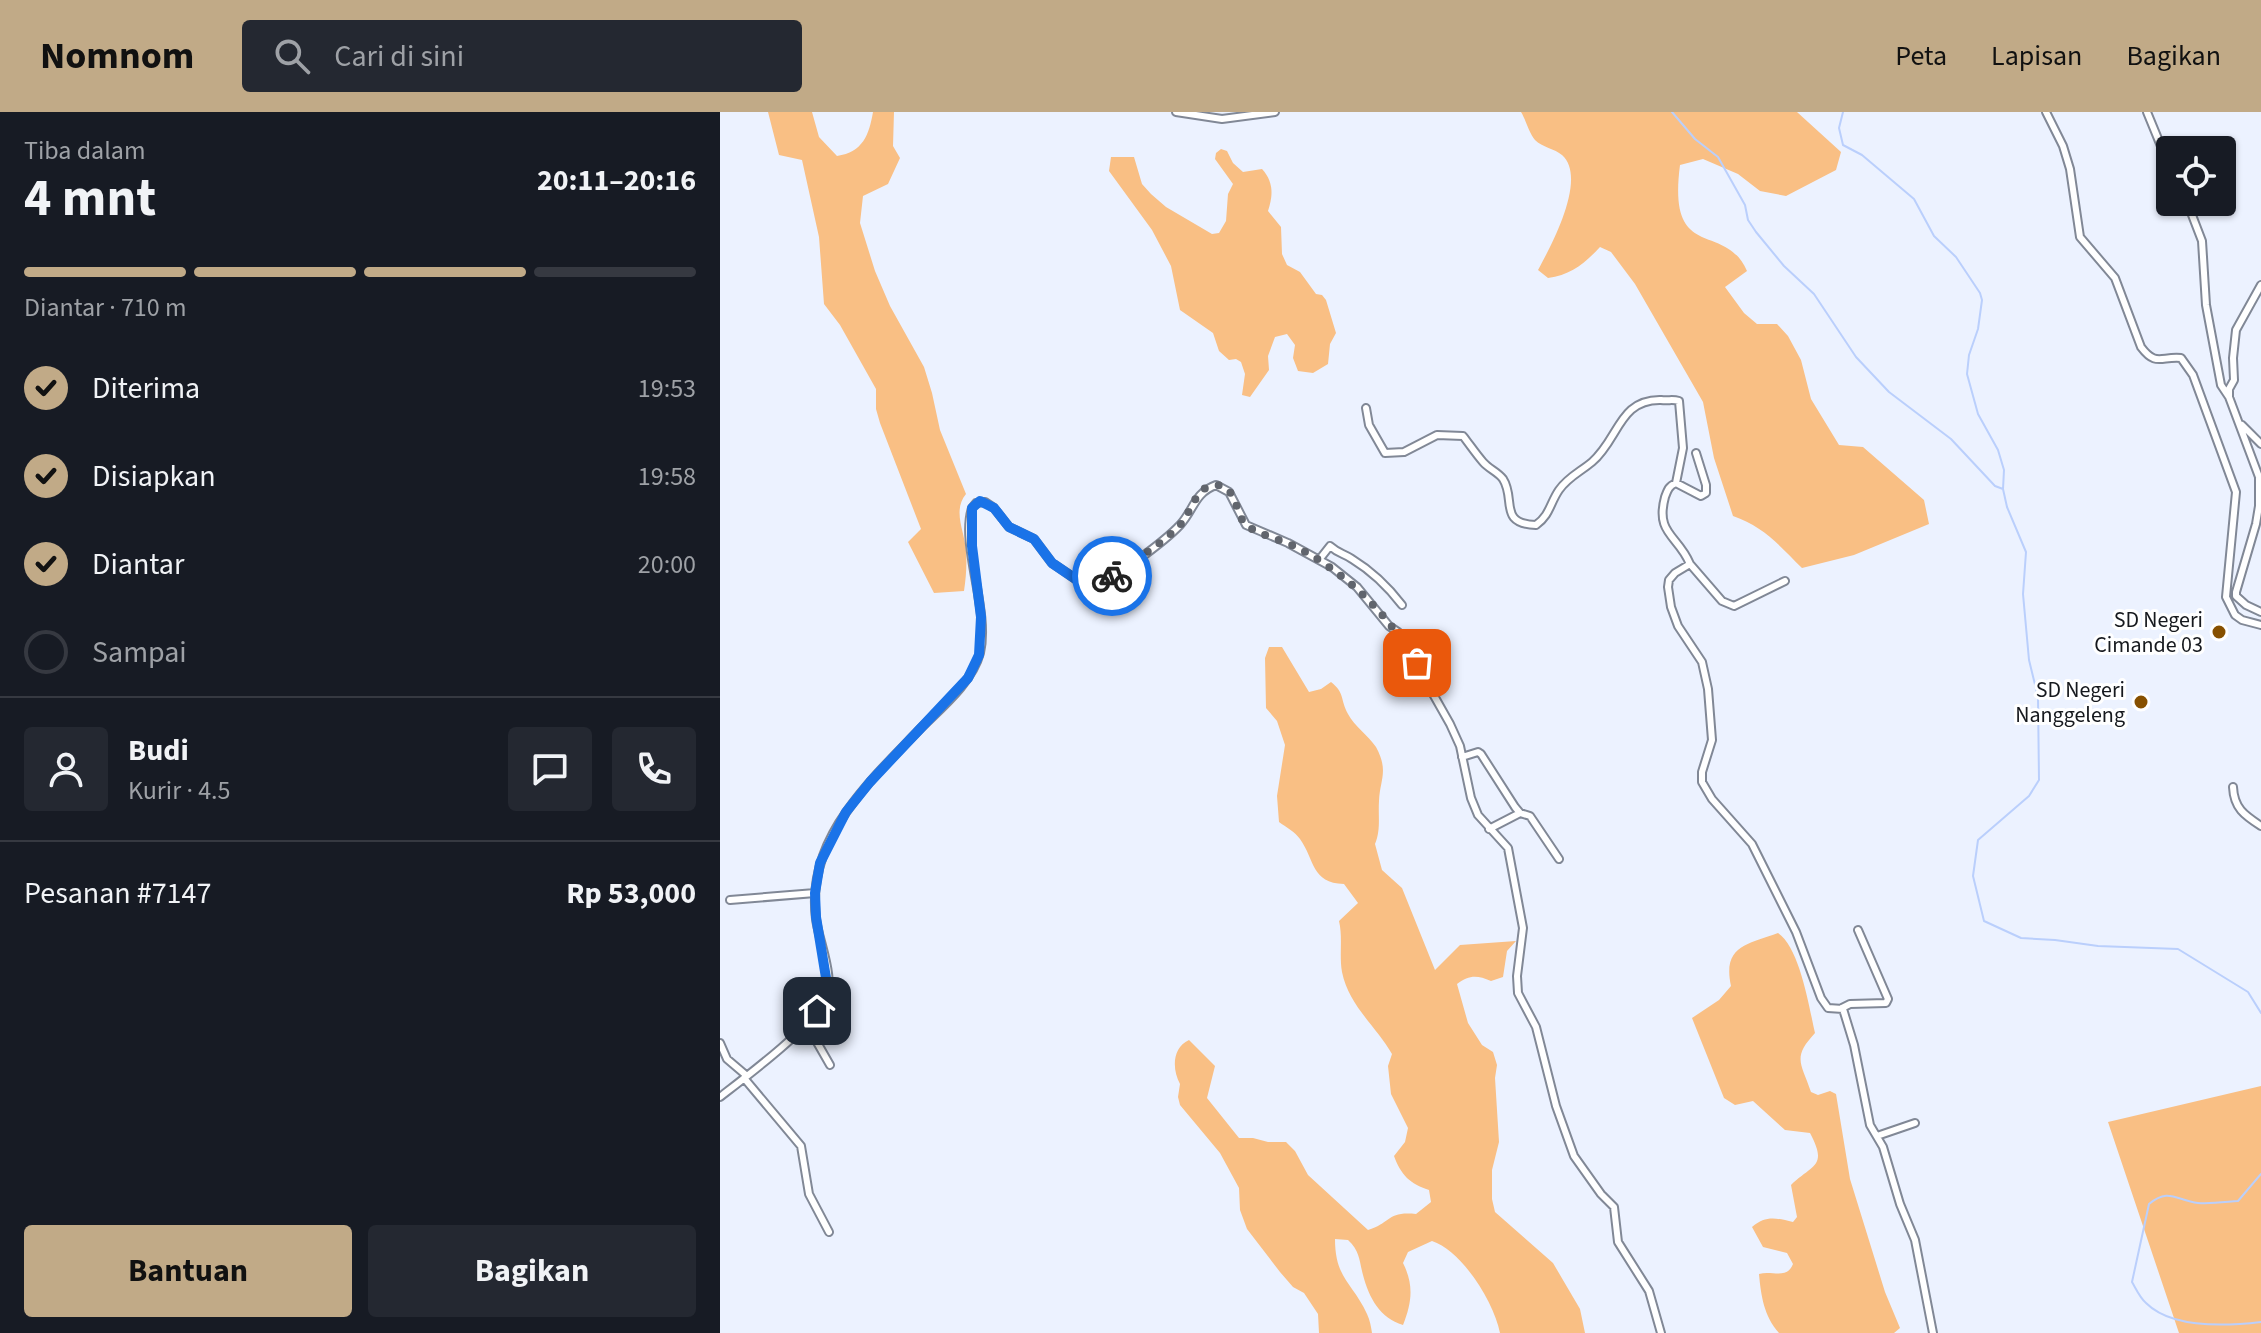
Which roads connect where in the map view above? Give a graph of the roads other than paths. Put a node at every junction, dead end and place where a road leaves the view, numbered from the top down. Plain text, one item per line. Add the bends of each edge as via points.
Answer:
1 (1176, 112) edge
2 (1275, 112) edge
3 (2046, 112) edge
4 (2147, 112) edge
5 (2157, 136) edge
6 (2192, 216) edge
7 (2261, 285) edge
8 (2229, 397) junction
9 (1366, 408) dead end
10 (2239, 423) junction
11 (2261, 444) edge
12 (1696, 453) dead end
13 (1676, 483) junction
14 (1319, 560) junction
15 (1690, 564) junction
16 (1785, 581) dead end
17 (1402, 605) dead end
18 (2261, 612) edge
19 (2261, 625) edge
20 (1462, 757) junction
21 (2233, 787) dead end
22 (1520, 813) junction
23 (2261, 826) edge
24 (1489, 829) junction
25 (1559, 859) dead end
26 (815, 893) junction
27 (730, 900) dead end
28 (1858, 930) dead end
29 (1842, 1008) junction
30 (806, 1023) junction
31 (720, 1043) edge
32 (830, 1065) dead end
33 (746, 1077) junction
34 (720, 1097) edge
35 (1915, 1123) dead end
36 (1877, 1136) junction
37 (829, 1232) dead end
38 (1661, 1333) edge
39 (1933, 1333) edge

1 - 2 street via 1222,119
3 - 19 street via 2070,169 2080,237 2115,278 2141,347 2158,361 2181,358 2193,375 2236,492 2226,597 2235,615
4 - 5 street
6 - 8 street via 2202,241 2216,366
7 - 8 street via 2236,330
8 - 10 street
9 - 13 street via 1385,453 1404,452 1437,435 1463,436 1504,482 1514,517 1536,525 1551,511 1559,490 1605,448 1634,407 1674,399 1679,401 1683,435
10 - 11 street
10 - 18 street via 2259,477 2259,496 2236,596
12 - 13 street via 1706,493 1701,496
13 - 15 street via 1668,489 1663,524
14 - 17 street via 1330,546 1347,555
14 - 20 street via 1357,587 1398,632 1450,724
14 - 26 street via 1250,528 1235,501 1212,486 1196,497 1172,532 1094,587 1052,563 1034,539 1009,527 994,508 976,503 970,524 981,617 979,655 968,678 846,812 818,867
15 - 16 street via 1722,601 1734,606
15 - 29 street via 1675,573 1668,587 1674,616 1702,662 1708,689 1712,740 1702,782 1752,844 1796,932 1821,998 1828,1008
20 - 22 street via 1481,754
20 - 24 street via 1474,806
21 - 23 street via 2238,809
22 - 24 street
22 - 25 street via 1530,816
24 - 38 street via 1509,853 1523,928 1518,993 1536,1027 1556,1106 1577,1162 1614,1207 1618,1242 1649,1291
26 - 27 street
26 - 30 street via 828,990
28 - 29 street via 1888,999
29 - 36 street
30 - 32 street
30 - 33 street
31 - 33 street via 727,1059
33 - 34 street
33 - 37 street via 801,1146 809,1194
35 - 36 street
36 - 39 street via 1915,1240

